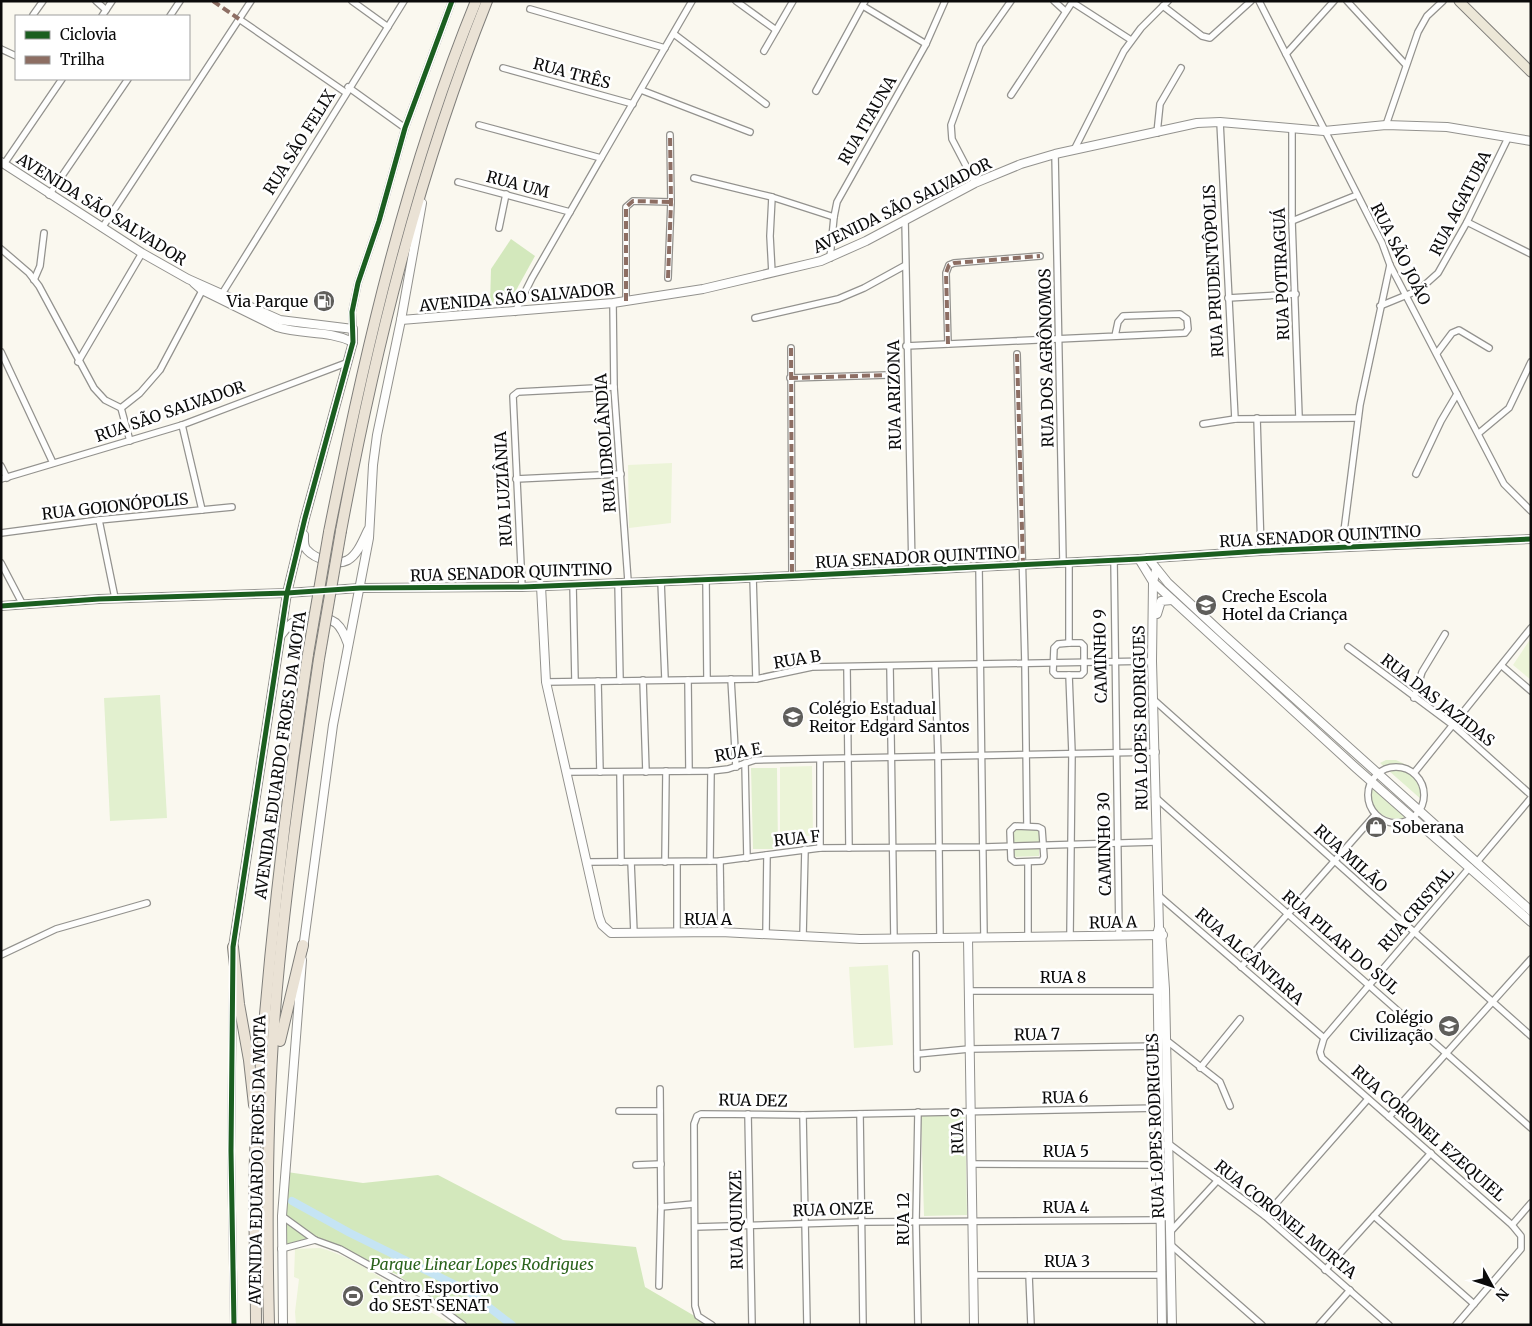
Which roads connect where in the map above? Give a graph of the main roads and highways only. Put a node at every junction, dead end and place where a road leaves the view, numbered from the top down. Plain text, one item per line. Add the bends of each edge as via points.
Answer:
1 (476, 1) edge
2 (487, 1) edge
3 (1459, 1) edge
4 (1531, 72) edge
5 (303, 945) road end
6 (234, 947) road end
7 (272, 1086) junction
8 (256, 1136) junction
9 (256, 1325) edge
10 (269, 1325) edge

1 - 8 highway, AVENIDA EDUARDO FROES DA MOTA, bridge via 426,132 392,250 357,395 329,532 308,654 275,896
2 - 7 highway, AVENIDA EDUARDO FROES DA MOTA, bridge via 429,163 391,294 363,413 319,660 297,809 279,968
3 - 4 main road
5 - 7 highway
6 - 8 highway via 238,1004 253,1084
7 - 10 highway, AVENIDA EDUARDO FROES DA MOTA
8 - 9 highway, AVENIDA EDUARDO FROES DA MOTA

